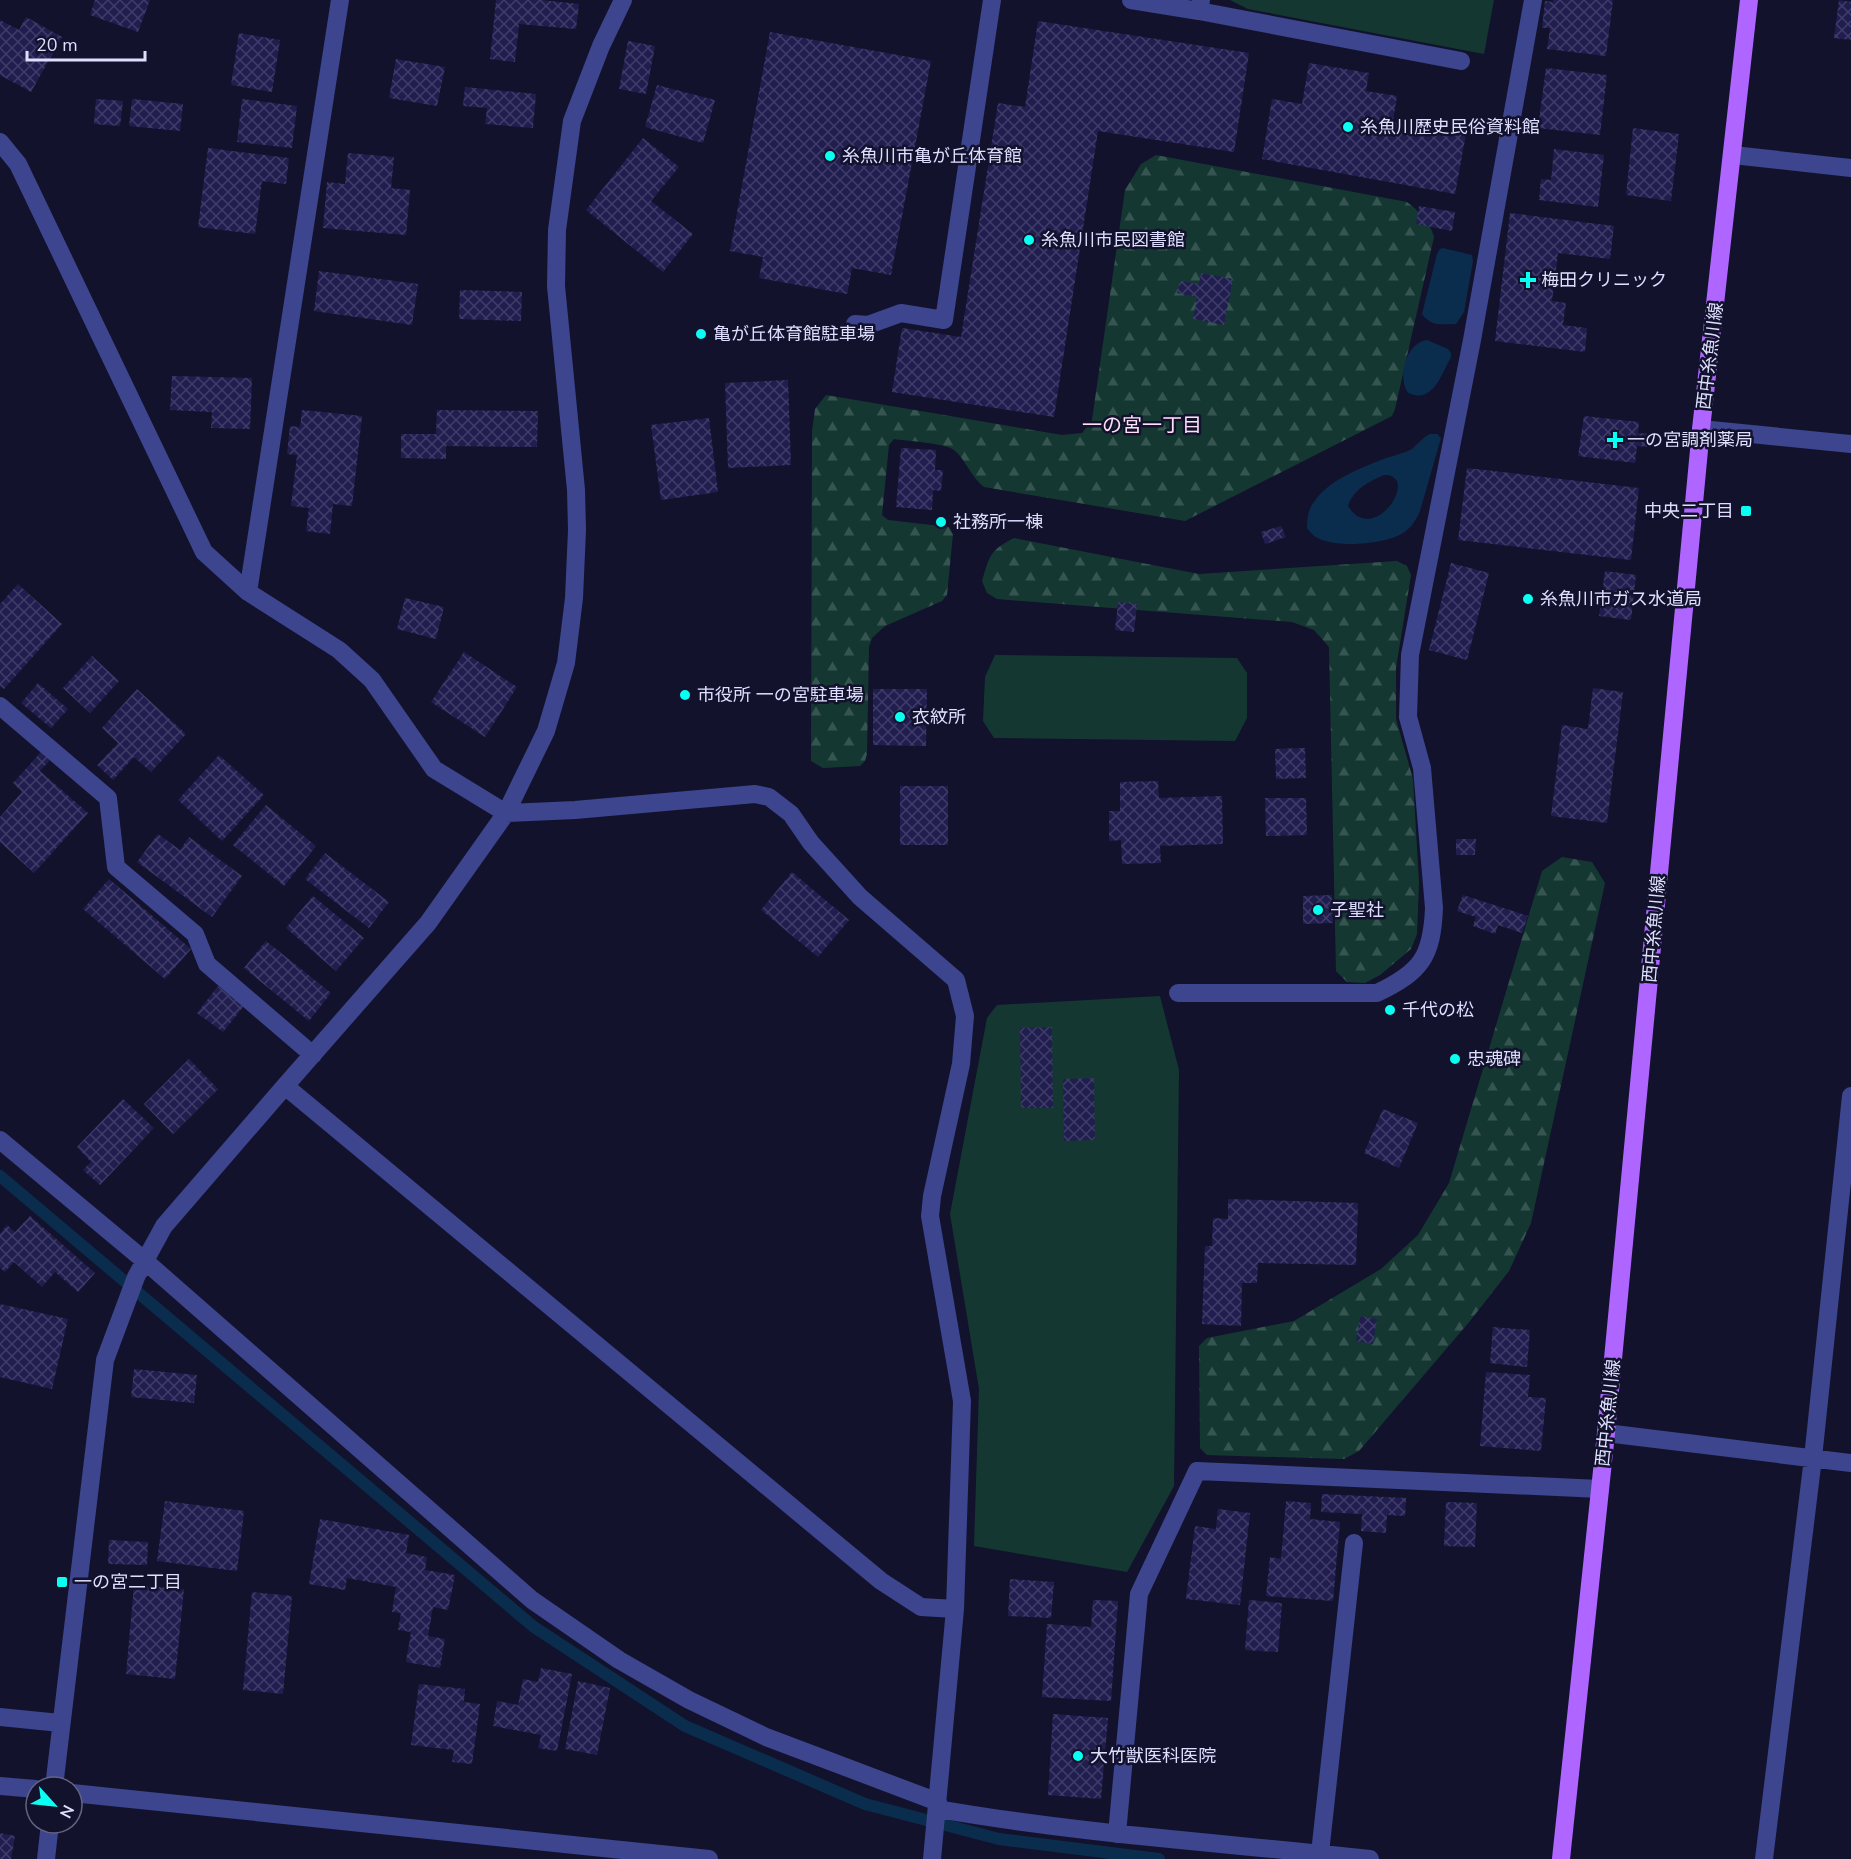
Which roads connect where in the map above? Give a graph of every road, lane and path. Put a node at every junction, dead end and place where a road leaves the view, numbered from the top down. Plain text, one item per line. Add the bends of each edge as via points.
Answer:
1 (340, 0) edge
2 (623, 0) edge
3 (992, 0) edge
4 (1131, 0) edge
5 (1533, 0) edge
6 (1749, 0) edge
7 (1200, 5) edge
8 (1461, 61) dead end
9 (0, 142) edge
10 (1733, 155) junction
11 (1851, 168) edge
12 (855, 324) dead end
13 (1701, 429) junction
14 (1851, 444) edge
15 (248, 592) junction
16 (0, 706) edge
17 (506, 813) junction
18 (1178, 993) dead end
19 (313, 1054) junction
20 (285, 1086) junction
21 (1851, 1096) edge
22 (0, 1140) edge
23 (145, 1261) junction
24 (1606, 1433) junction
25 (1813, 1458) junction
26 (1851, 1462) edge
27 (1600, 1489) junction
28 (1354, 1544) dead end
29 (955, 1609) junction
30 (0, 1717) edge
31 (60, 1723) junction
32 (55, 1775) edge
33 (0, 1786) edge
34 (24, 1789) edge
35 (84, 1794) edge
36 (938, 1805) junction
37 (1117, 1834) junction
38 (49, 1835) edge
39 (1320, 1853) junction
40 (46, 1859) edge
41 (709, 1859) edge
42 (932, 1859) edge
43 (1370, 1859) edge
44 (1561, 1859) edge
45 (1764, 1859) edge

1 - 15 street
2 - 17 street via 572,121 557,230 556,286 577,530 566,663 546,731
3 - 12 street via 944,320 901,313 868,325
4 - 7 street
5 - 18 street via 1410,655 1408,717 1422,768 1434,908 1429,948 1411,973 1377,993
6 - 10 main road, 西中糸魚川線
7 - 8 street
9 - 15 street via 18,164 204,552
10 - 11 street
10 - 13 main road, 西中糸魚川線
13 - 14 street
13 - 24 main road, 西中糸魚川線
15 - 17 street via 339,650 372,680 434,769
16 - 19 street via 108,798 116,867 195,934 207,964
17 - 19 street via 428,923
17 - 29 street via 755,794 769,797 791,814 811,843 860,897 956,980 965,1016 961,1064 930,1216 962,1401
19 - 20 street
20 - 23 street via 164,1226
20 - 29 street via 881,1581 921,1607
21 - 25 street
22 - 23 street
23 - 31 street via 105,1360
23 - 36 street via 532,1599 619,1660 766,1737
24 - 25 street
24 - 27 main road, 西中糸魚川線
25 - 26 street
25 - 45 street
27 - 37 street via 1197,1471 1139,1594
27 - 44 main road, 西中糸魚川線
28 - 39 street
29 - 36 street
30 - 31 street
31 - 32 street
33 - 34 street
35 - 41 street
36 - 37 street via 1004,1821
36 - 42 street
37 - 39 street
38 - 40 street
39 - 43 street

